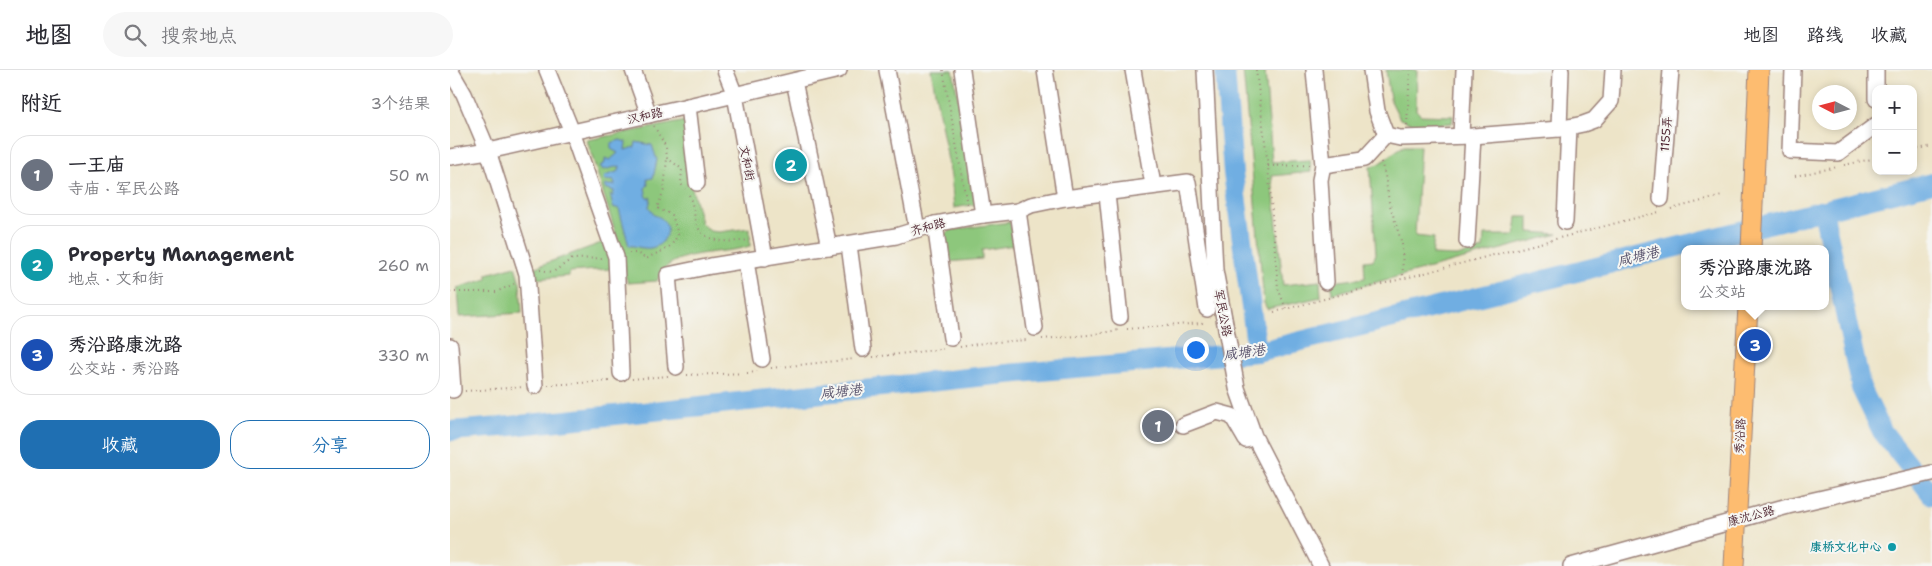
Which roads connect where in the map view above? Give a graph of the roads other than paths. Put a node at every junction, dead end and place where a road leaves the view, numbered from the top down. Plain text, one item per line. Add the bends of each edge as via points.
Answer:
1 (450, 70) edge
2 (547, 70) edge
3 (632, 70) edge
4 (725, 70) edge
5 (839, 70) edge
6 (887, 70) edge
7 (962, 70) edge
8 (1045, 70) edge
9 (1133, 70) edge
10 (1205, 70) edge
11 (1314, 70) edge
12 (1372, 70) edge
13 (1464, 70) edge
14 (1561, 70) edge
15 (1613, 70) edge
16 (1671, 70) edge
17 (1759, 70) edge
18 (1793, 70) edge
19 (1876, 70) edge
20 (786, 78) edge
21 (1876, 85) edge
22 (735, 95) junction
23 (688, 106) junction
24 (648, 115) junction
25 (1564, 128) junction
26 (1872, 129) edge
27 (572, 132) junction
28 (1386, 135) junction
29 (1467, 136) junction
30 (488, 151) junction
31 (450, 157) edge
32 (1323, 165) junction
33 (697, 183) dead end
34 (1153, 186) junction
35 (1107, 194) junction
36 (1065, 198) junction
37 (1665, 206) road end
38 (1018, 211) junction
39 (976, 216) junction
40 (1565, 222) dead end
41 (936, 224) junction
42 (917, 229) junction
43 (1467, 241) dead end
44 (849, 245) junction
45 (1751, 245) edge
46 (830, 248) junction
47 (765, 258) junction
48 (746, 261) junction
49 (1326, 282) dead end
50 (1207, 309) road end
51 (1748, 310) edge
52 (1120, 317) dead end
53 (1036, 335) road end
54 (953, 344) road end
55 (450, 346) edge
56 (865, 355) road end
57 (762, 359) dead end
58 (679, 372) road end
59 (620, 377) road end
60 (535, 386) road end
61 (453, 390) road end
62 (1183, 424) road end
63 (1254, 436) junction
64 (1932, 473) edge
65 (1736, 520) junction
66 (1321, 566) edge
67 (1571, 566) edge
68 (1734, 566) edge

1 - 30 street
2 - 27 street
3 - 24 street
4 - 22 street, 文和街
5 - 20 street, 汉和路
6 - 42 street
7 - 39 street
8 - 36 street
9 - 34 street
10 - 63 street, 军民公路 via 1215,270 1237,388
11 - 32 street
12 - 28 street via 1377,111
13 - 29 street
14 - 25 street
15 - 25 street via 1611,101 1604,111 1594,120
16 - 37 street, 1155弄
17 - 45 main road
18 - 26 street via 1790,151 1838,153
19 - 21 street
20 - 22 street, 汉和路
20 - 46 street
22 - 23 street, 汉和路
22 - 47 street, 文和街
23 - 24 street, 汉和路
23 - 33 street
24 - 27 street, 汉和路
25 - 29 street
25 - 40 street
27 - 30 street, 汉和路
27 - 59 street via 616,257
28 - 29 street via 1406,138
28 - 32 street via 1364,159
29 - 43 street
30 - 31 street, 汉和路
30 - 60 street via 527,274
32 - 49 street via 1320,180
34 - 35 street, 齐和路
34 - 50 street, 齐和路 via 1188,182
35 - 36 street, 齐和路
35 - 52 street
36 - 38 street, 齐和路
38 - 39 street, 齐和路
38 - 53 street
39 - 41 street, 齐和路
41 - 42 street, 齐和路
41 - 54 street
42 - 44 street, 齐和路
44 - 46 street, 齐和路
44 - 56 street
46 - 47 street, 齐和路
47 - 48 street, 齐和路
48 - 57 street
48 - 58 street, 齐和路 via 668,275
51 - 65 main road, 秀沿路
55 - 61 street
62 - 63 street via 1217,412 1232,416 1246,440
63 - 66 street, 军民公路
64 - 65 street, 康沈公路
65 - 67 street, 康沈公路
65 - 68 main road, 秀沿路

